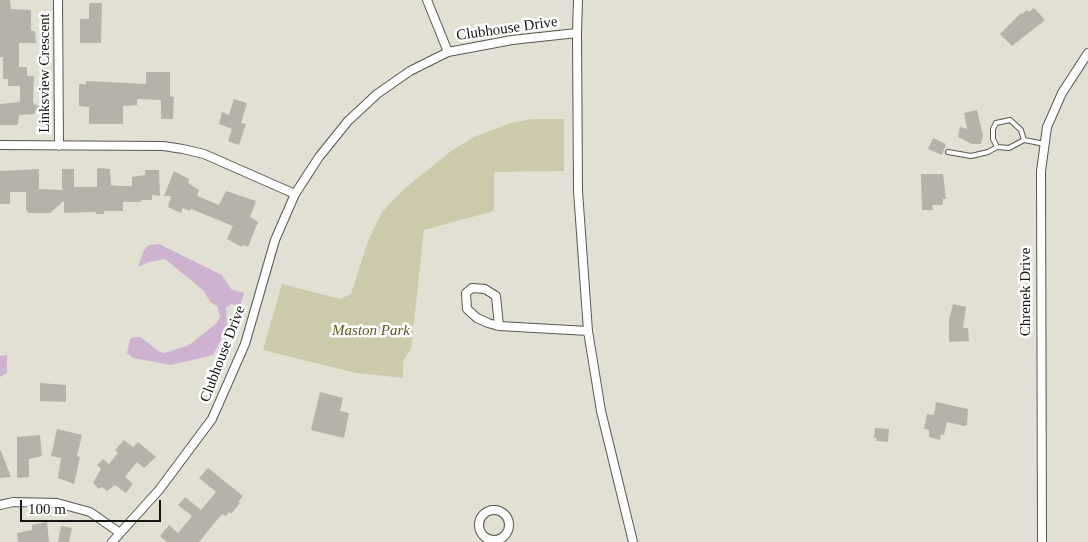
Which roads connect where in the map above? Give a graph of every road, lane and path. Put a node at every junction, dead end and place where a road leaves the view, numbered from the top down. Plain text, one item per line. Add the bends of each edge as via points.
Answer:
1 (58, 0) edge
2 (427, 0) edge
3 (578, 0) edge
4 (577, 33) junction
5 (448, 52) junction
6 (1088, 53) edge
7 (1024, 140) junction
8 (1045, 144) junction
9 (0, 145) edge
10 (59, 146) junction
11 (997, 146) junction
12 (948, 152) dead end
13 (295, 194) junction
14 (499, 326) junction
15 (588, 331) junction
16 (0, 504) edge
17 (120, 533) junction
18 (486, 540) edge
19 (112, 542) edge
20 (633, 542) edge
21 (1042, 542) edge

1 - 10 street, Linksview Crescent
2 - 5 street
3 - 4 street
4 - 5 street, Clubhouse Drive via 512,40
4 - 15 street, Clubhouse Drive via 578,191
5 - 13 street, Clubhouse Drive via 404,76 355,114 318,157
6 - 8 street, Chrenek Drive via 1062,93 1047,127
7 - 8 lane
7 - 11 lane via 1009,148
7 - 11 lane via 1022,130 1015,123 1002,121 993,129
8 - 21 street, Chrenek Drive via 1040,198
9 - 10 street, Linksview Crescent
10 - 13 street, Linksview Crescent via 183,149 204,154
11 - 12 lane via 971,156
13 - 17 street, Clubhouse Drive via 275,240 245,344 212,419 159,490
14 - 14 street via 496,296 485,288 472,288 466,293 467,309 477,318
14 - 15 street
15 - 20 street, Clubhouse Drive via 601,411
16 - 17 street via 58,503 90,512
17 - 19 street, Clubhouse Drive
18 - 18 street via 501,538 507,532 507,518 499,511 485,513 479,521 480,531

